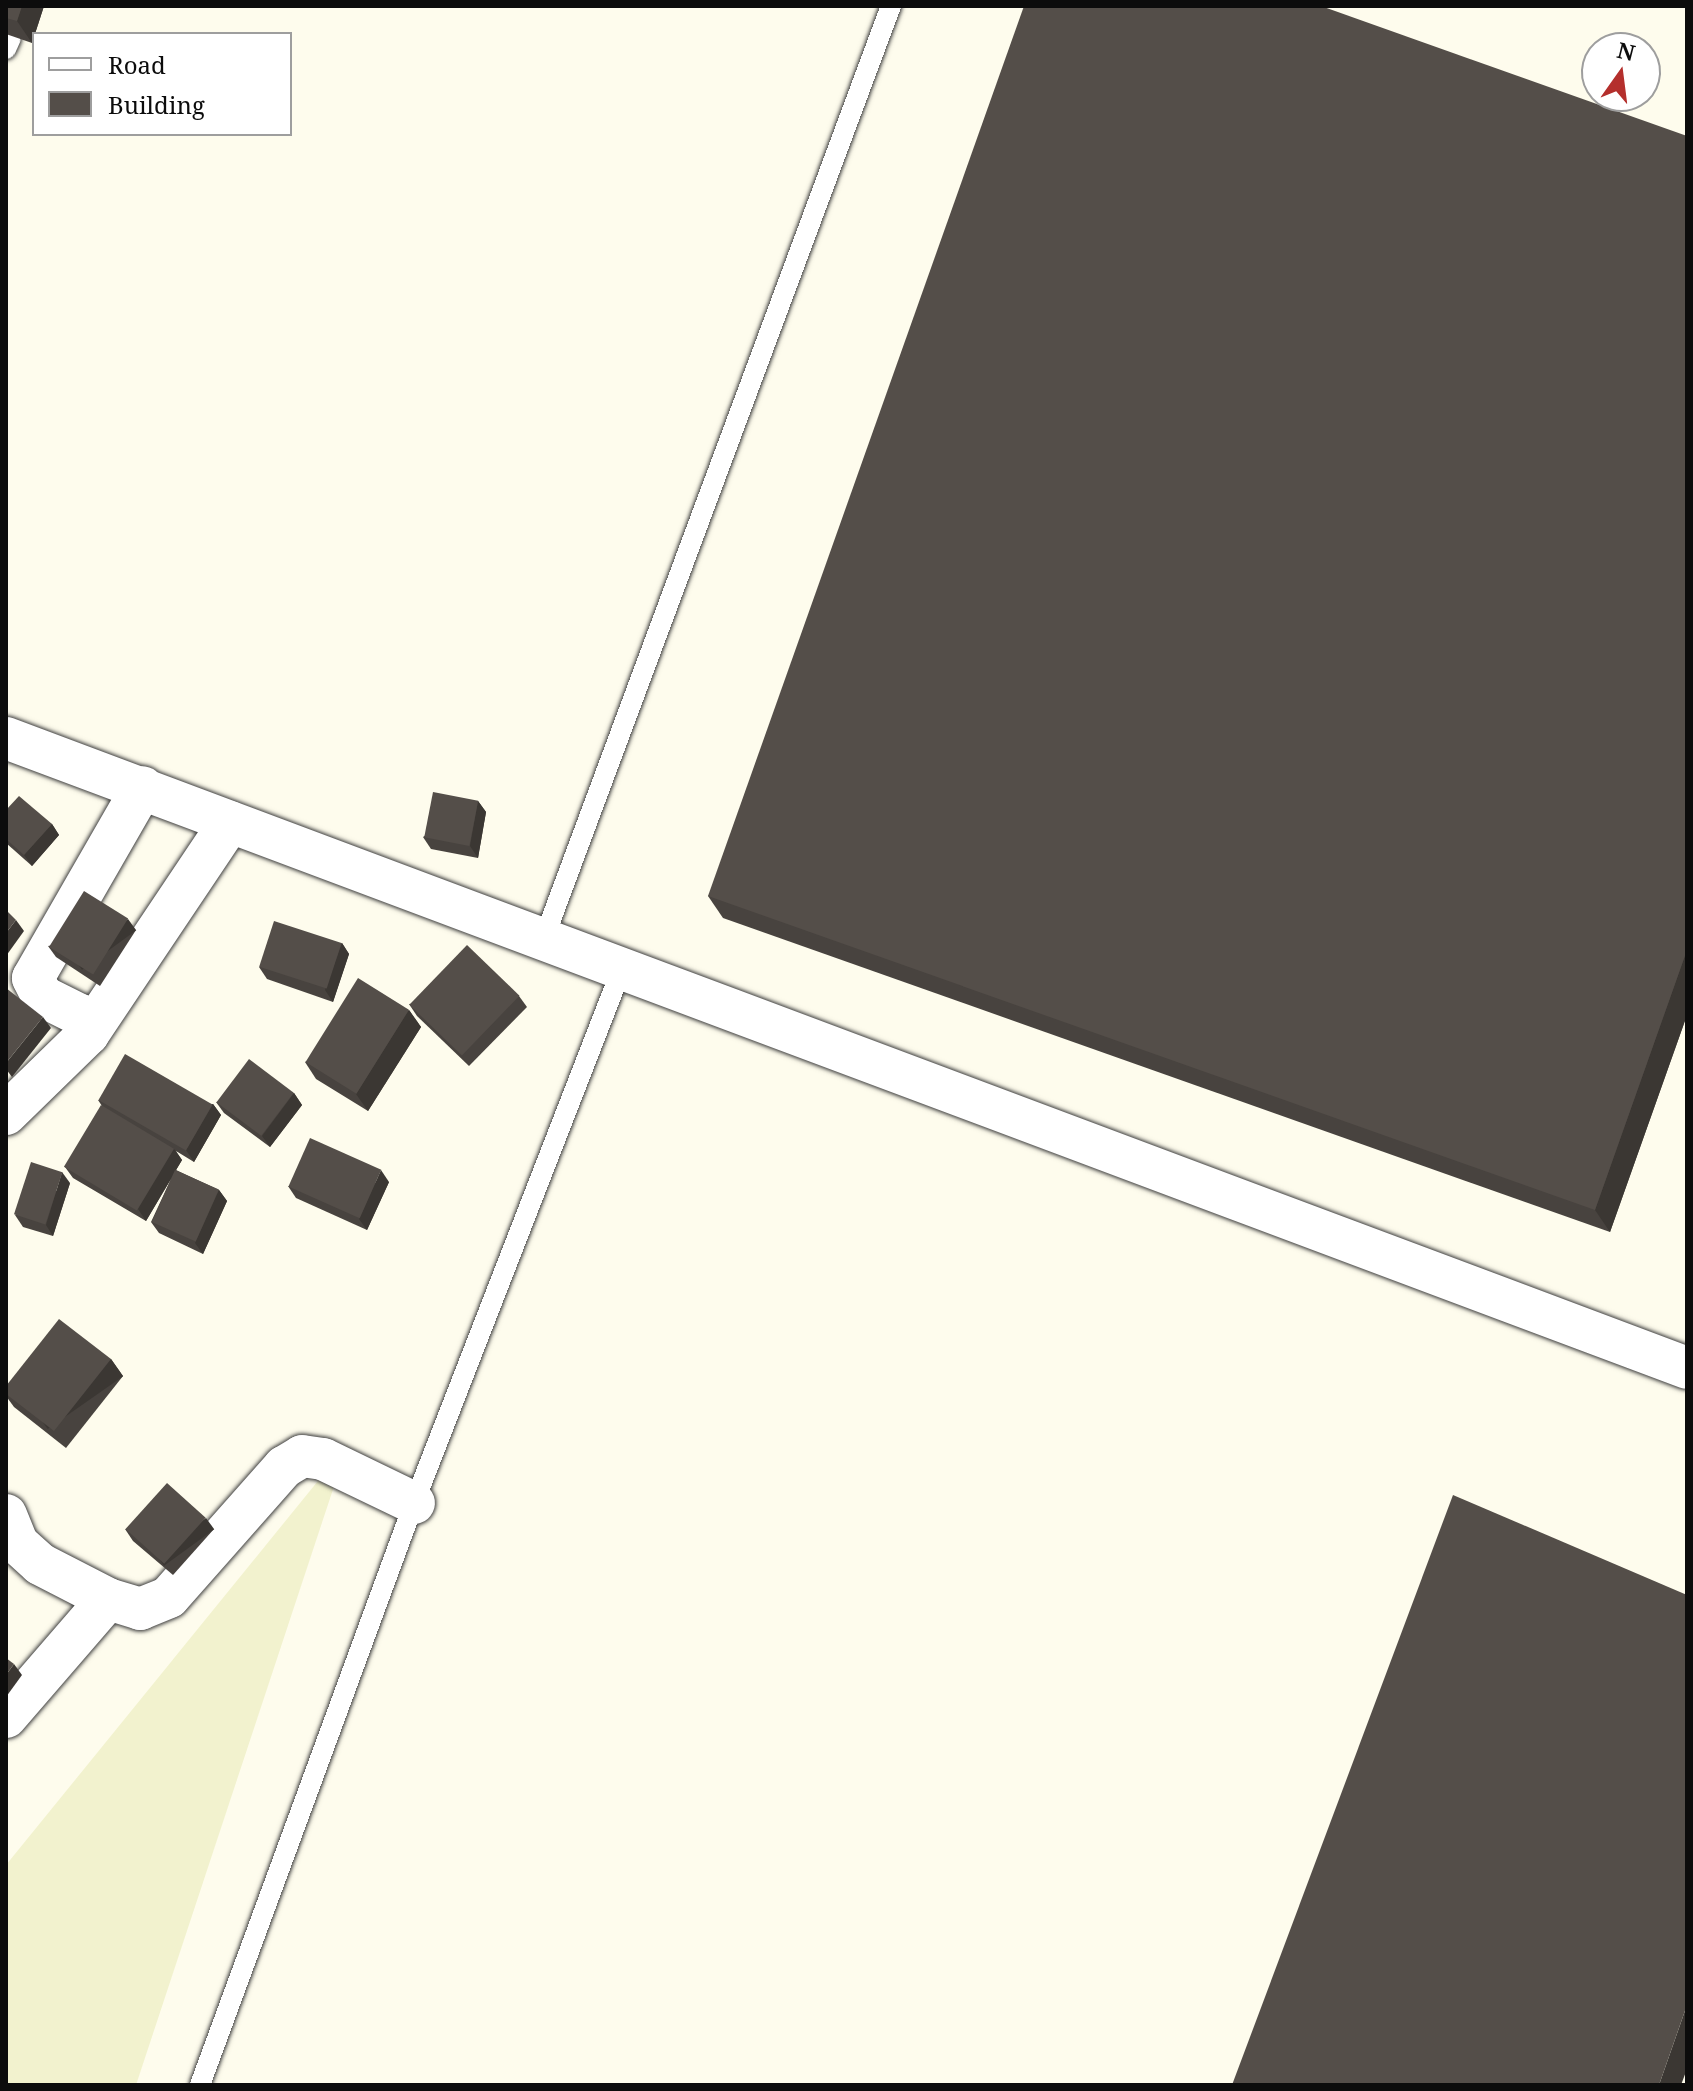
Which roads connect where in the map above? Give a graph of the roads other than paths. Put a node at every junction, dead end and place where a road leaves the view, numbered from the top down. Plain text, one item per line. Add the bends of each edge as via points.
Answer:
1 (891, 6) edge
2 (6, 738) edge
3 (143, 787) junction
4 (230, 822) junction
5 (543, 941) junction
6 (622, 968) junction
7 (88, 1034) junction
8 (6, 1114) edge
9 (1687, 1368) edge
10 (414, 1503) junction
11 (6, 1515) edge
12 (108, 1599) junction
13 (6, 1717) edge
14 (200, 2085) edge

1 - 5 lane
2 - 3 street
3 - 4 street
3 - 7 street via 33,978 42,996 80,1015
4 - 5 street
4 - 7 street
5 - 6 street
6 - 9 street
6 - 10 lane
7 - 8 street
10 - 12 street via 323,1459 302,1456 284,1467 169,1597 140,1609
10 - 14 lane
11 - 12 street via 18,1544 40,1564
12 - 13 street

